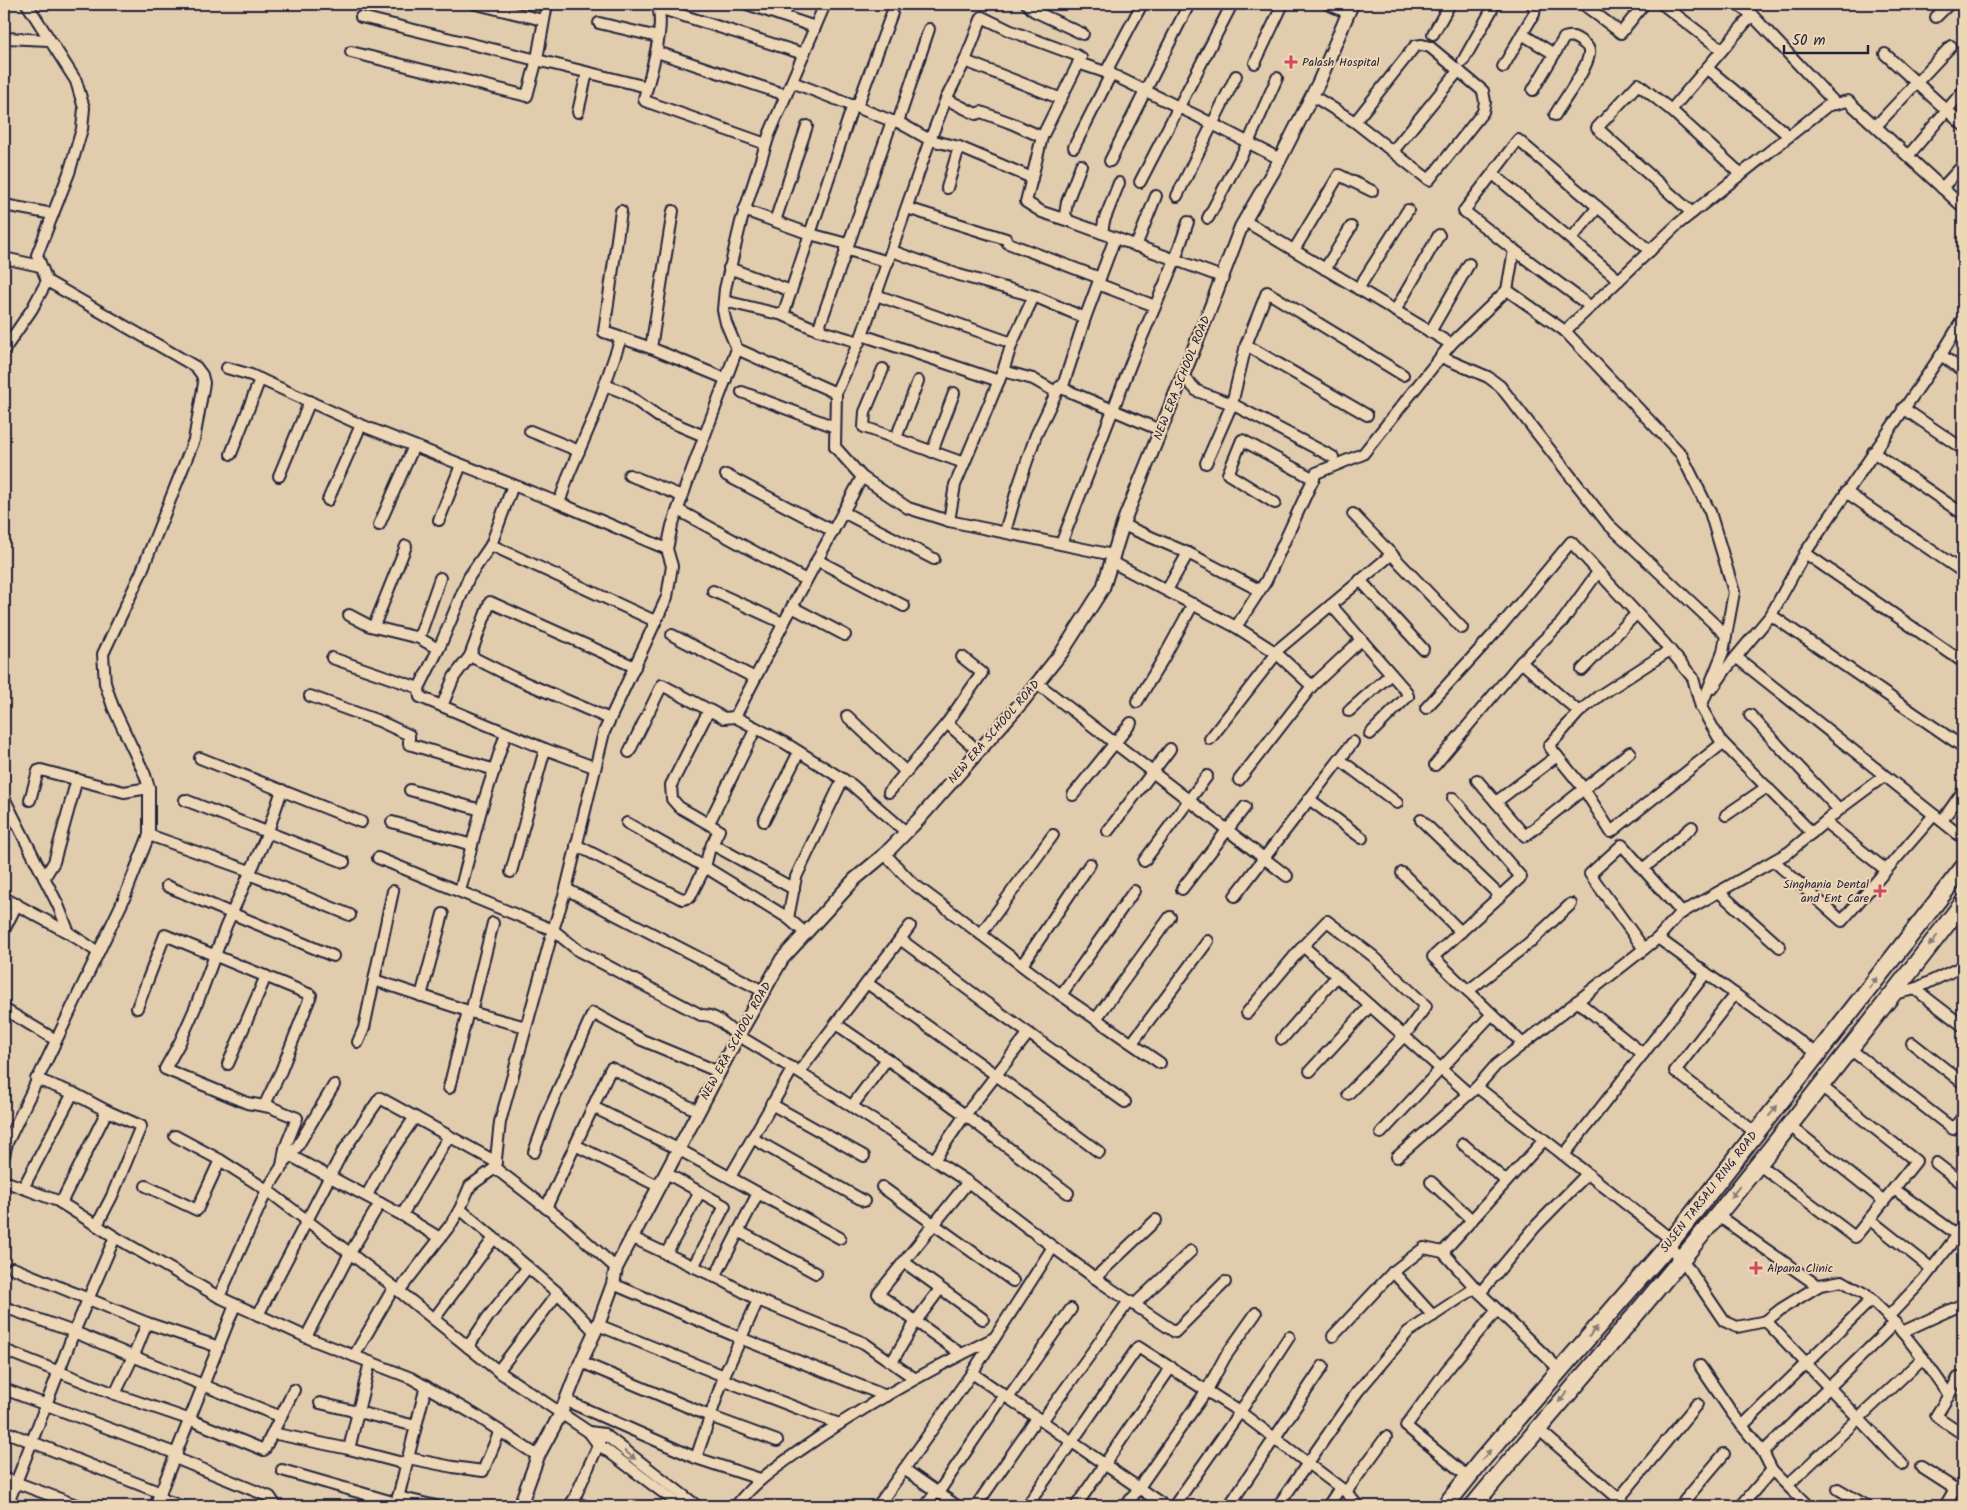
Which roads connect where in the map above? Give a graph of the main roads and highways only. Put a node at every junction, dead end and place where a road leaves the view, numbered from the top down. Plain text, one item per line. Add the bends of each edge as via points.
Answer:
1 (1963, 868) edge
2 (1963, 903) edge
3 (1445, 1506) edge
4 (1473, 1506) edge

3 -> 1 main road, SUSEN TARSALI RING ROAD via 1670,1243
2 -> 4 main road, SUSEN TARSALI RING ROAD via 1717,1215

